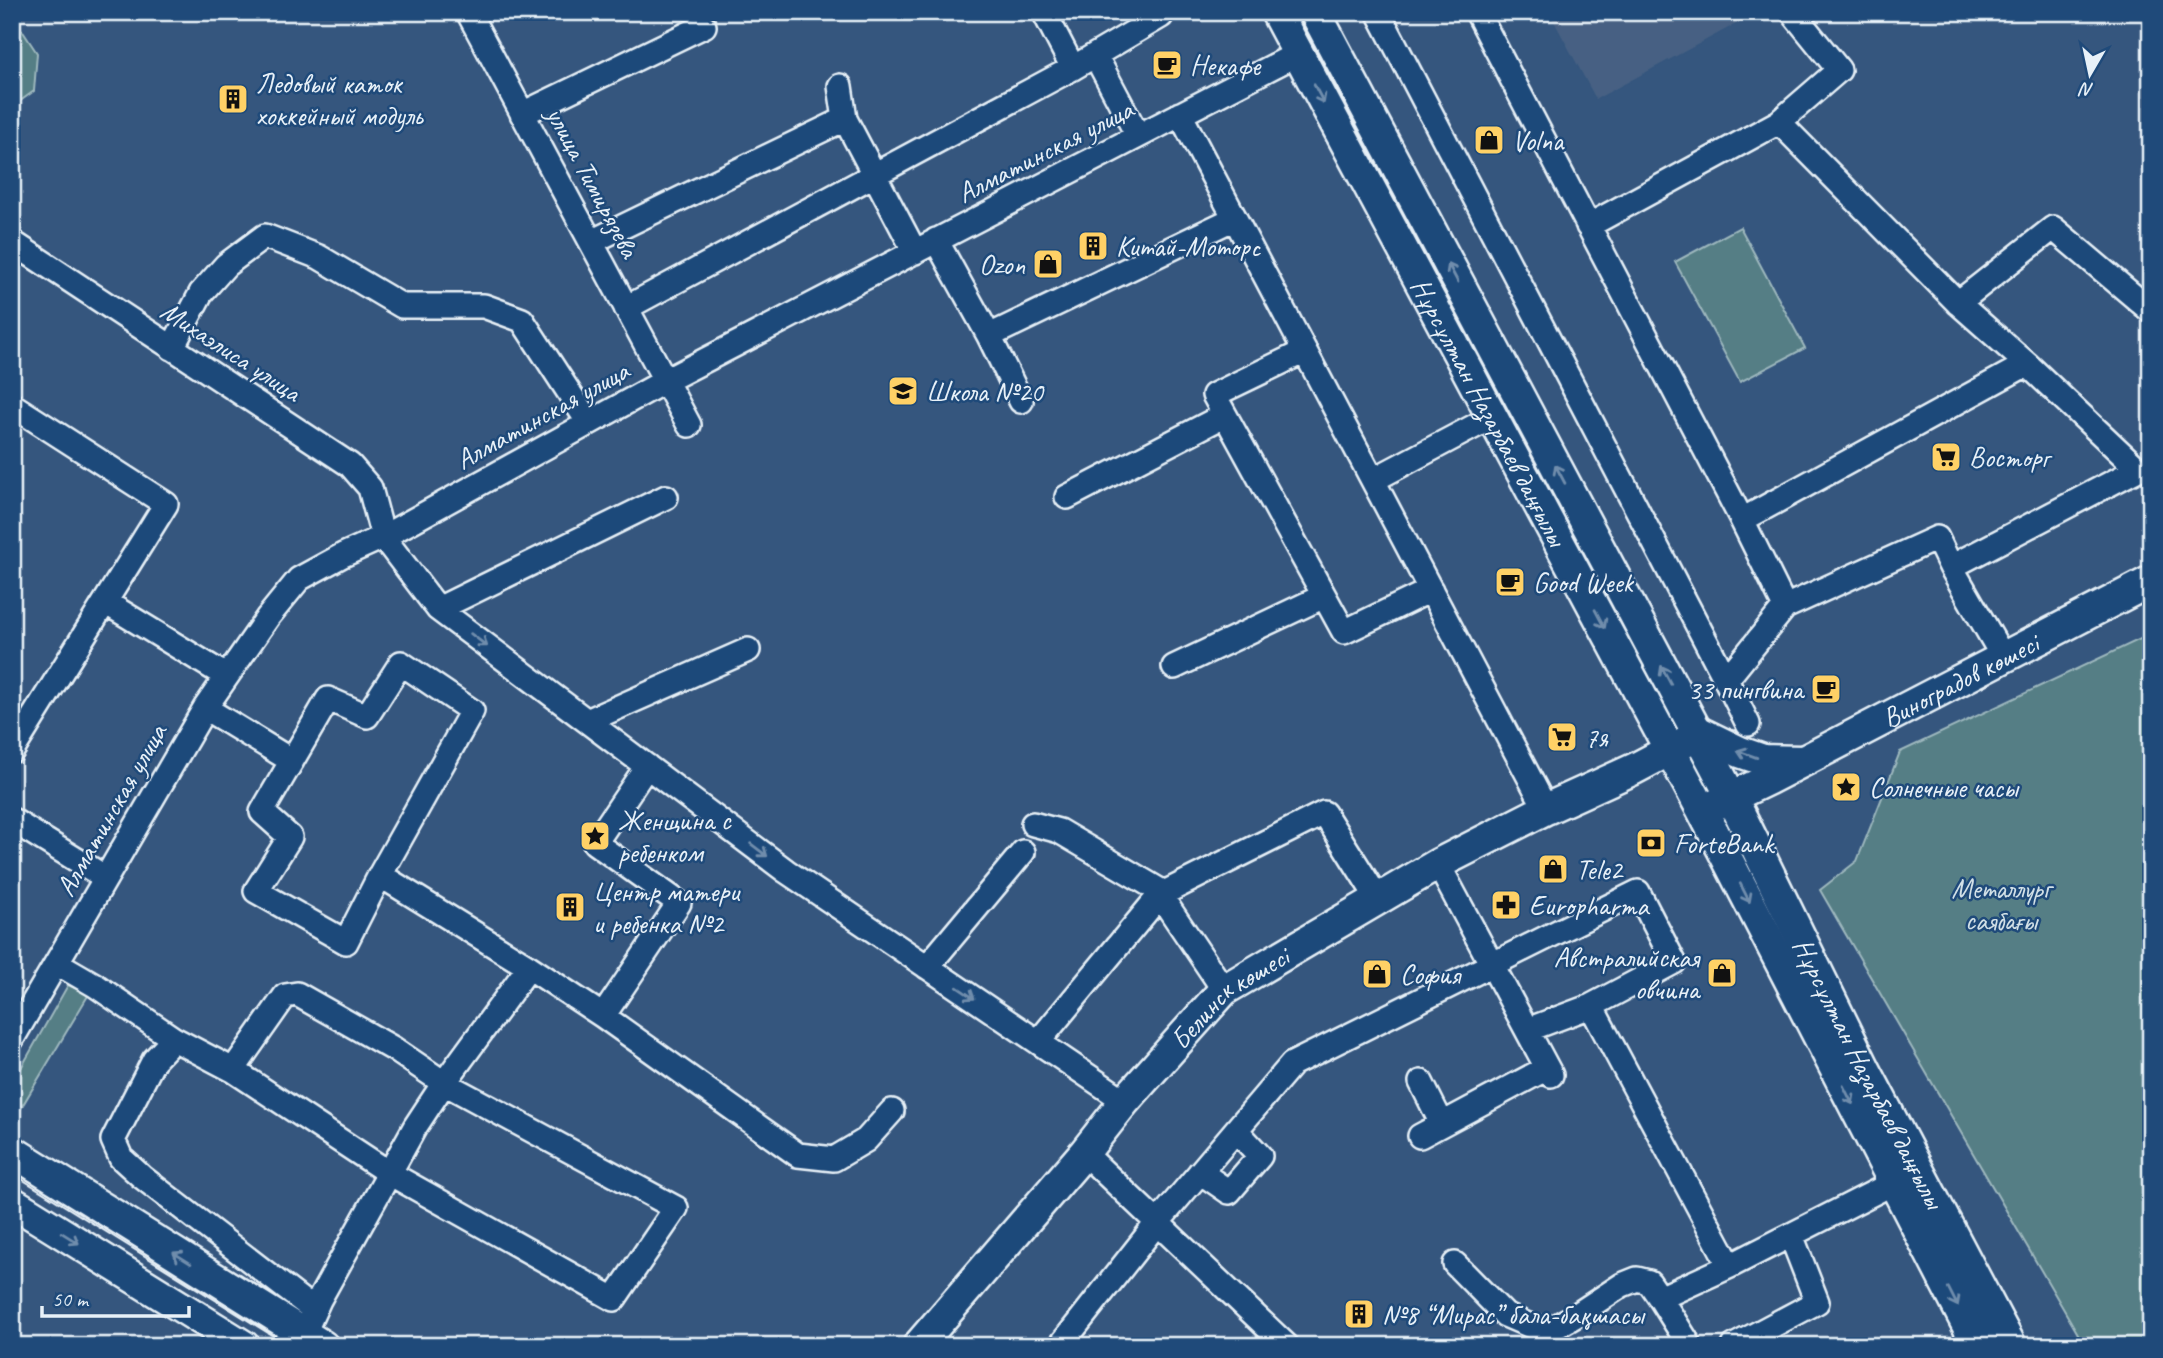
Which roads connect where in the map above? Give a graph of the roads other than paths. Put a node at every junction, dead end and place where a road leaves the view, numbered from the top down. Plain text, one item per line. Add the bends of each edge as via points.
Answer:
1 (468, 12) edge
2 (1044, 12) edge
3 (1159, 12) edge
4 (1276, 12) edge
5 (1378, 12) edge
6 (1477, 12) edge
7 (1792, 12) edge
8 (1322, 25) edge
9 (704, 26) dead end
10 (1297, 54) junction
11 (1095, 55) junction
12 (1073, 68) junction
13 (840, 86) dead end
14 (522, 114) junction
15 (1180, 114) junction
16 (845, 119) junction
17 (1779, 122) junction
18 (1138, 136) junction
19 (874, 175) junction
20 (1235, 218) junction
21 (1588, 226) junction
22 (936, 240) junction
23 (12, 242) edge
24 (591, 242) junction
25 (915, 252) junction
26 (1958, 303) junction
27 (626, 308) junction
28 (2151, 311) edge
29 (989, 337) junction
30 (172, 348) junction
31 (1305, 351) junction
32 (2027, 363) junction
33 (665, 381) junction
34 (1021, 401) dead end
35 (12, 405) edge
36 (1225, 415) junction
37 (1492, 417) junction
38 (589, 423) junction
39 (689, 425) dead end
40 (2144, 466) edge
41 (1373, 480) junction
42 (666, 497) dead end
43 (1067, 497) dead end
44 (1742, 520) junction
45 (383, 537) junction
46 (1951, 567) junction
47 (2151, 581) edge
48 (1431, 590) junction
49 (1324, 596) junction
50 (105, 602) junction
51 (1785, 607) junction
52 (438, 609) junction
53 (748, 650) dead end
54 (2003, 657) junction
55 (1174, 667) dead end
56 (226, 676) junction
57 (1726, 680) junction
58 (205, 708) junction
59 (587, 721) junction
60 (1748, 724) dead end
61 (1696, 732) junction
62 (1671, 750) junction
63 (12, 751) edge
64 (292, 761) junction
65 (1803, 761) junction
66 (647, 766) junction
67 (1732, 798) junction
68 (1546, 809) junction
69 (1702, 810) junction
70 (12, 820) edge
71 (1033, 824) dead end
72 (1023, 852) dead end
73 (1437, 864) junction
74 (380, 875) junction
75 (106, 878) junction
76 (1162, 894) junction
77 (1378, 898) junction
78 (57, 963) junction
79 (1492, 965) junction
80 (529, 967) junction
81 (927, 967) junction
82 (1224, 989) junction
83 (1591, 1006) junction
84 (603, 1016) junction
85 (1527, 1030) junction
86 (12, 1039) edge
87 (174, 1040) junction
88 (1038, 1042) junction
89 (233, 1070) junction
90 (1421, 1082) dead end
91 (444, 1083) junction
92 (1125, 1101) junction
93 (892, 1111) dead end
94 (1442, 1124) junction
95 (1236, 1130) junction
96 (1420, 1136) dead end
97 (12, 1151) edge
98 (1084, 1153) junction
99 (1200, 1172) junction
100 (389, 1173) junction
101 (1893, 1183) junction
102 (12, 1202) edge
103 (1157, 1223) junction
104 (1791, 1234) junction
105 (1455, 1265) dead end
106 (1730, 1266) junction
107 (1660, 1298) junction
108 (314, 1330) edge
109 (1993, 1342) edge
110 (244, 1346) edge
111 (918, 1346) edge
112 (1060, 1346) edge
113 (1287, 1346) edge
114 (1690, 1346) edge
115 (1734, 1346) edge

1 - 14 street, улица Тимирязева
2 - 12 street
3 - 11 street via 1161,16
4 - 10 main road, Нұрсұлтан Назарбаев даңғылы
5 - 57 street
6 - 21 street
7 - 17 street via 1839,70
8 - 10 main road
61 -> 8 main road, Нұрсұлтан Назарбаев даңғылы
9 - 14 street
10 - 15 street, Алматинская улица
10 -> 37 main road, Нұрсұлтан Назарбаев даңғылы
11 - 12 street
11 - 18 street
12 - 19 street
13 - 16 street
14 - 24 street, улица Тимирязева
15 - 18 street, Алматинская улица
15 - 20 street
16 - 19 street
16 - 24 street
17 - 21 street
17 - 26 street
18 - 22 street, Алматинская улица
19 - 25 street
19 - 27 street
20 - 29 street
20 - 31 street
21 - 44 street
22 - 25 street, Алматинская улица
22 - 29 street
23 - 30 street, Михаэлиса улица
24 - 27 street, улица Тимирязева
25 - 33 street, Алматинская улица
26 - 28 street via 2053,228
26 - 32 street
27 - 33 street, улица Тимирязева
29 - 34 street
30 - 38 street via 201,293 226,265 265,236 319,257 402,306 484,306 522,320
30 - 45 street, Михаэлиса улица via 350,465 370,488
31 - 36 street via 1214,395
31 - 41 street
32 - 40 street
32 - 44 street
33 - 38 street, Алматинская улица
33 - 39 street, улица Тимирязева
35 - 50 street via 166,504
36 - 43 street
36 - 49 street
37 - 41 street
37 -> 62 main road, Нұрсұлтан Назарбаев даңғылы
38 - 45 street, Алматинская улица
40 - 46 street
41 - 48 street
42 - 52 street
44 - 51 street
45 - 52 street
45 - 56 street, Алматинская улица via 299,579
46 - 51 street via 1937,538
46 - 54 street
47 - 54 main road, Виноградов көшесі
48 - 49 street via 1344,632
48 - 68 street
49 - 55 street
50 - 56 street
50 - 63 street
51 - 57 street
52 -> 59 street
53 - 59 street
54 - 65 main road, Виноградов көшесі
56 - 58 street, Алматинская улица
57 - 60 street
58 - 64 street
58 - 75 street, Алматинская улица
59 - 66 street
61 - 62 main road, Белинск көшесі
65 -> 61 main road via 1763,760
61 - 67 main road, Нұрсұлтан Назарбаев даңғылы
62 - 68 main road, Белинск көшесі
62 - 69 main road, Нұрсұлтан Назарбаев даңғылы
64 - 74 street via 262,812 290,837 256,891 346,942
64 - 74 street via 328,699 367,716 401,663 472,711
65 - 67 main road, Виноградов көшесі
66 -> 81 street via 786,871
66 - 84 street via 595,843 679,903
67 - 69 main road
67 - 109 main road, Нұрсұлтан Назарбаев даңғылы
68 - 73 main road, Белинск көшесі
69 -> 101 main road, Нұрсұлтан Назарбаев даңғылы
70 - 75 street
71 - 76 street via 1059,831
72 - 81 street
73 - 77 main road, Белинск көшесі
73 - 79 street
74 - 80 street
75 - 78 street, Алматинская улица
76 - 77 street via 1324,813
76 - 82 street
76 - 88 street
77 - 82 main road, Белинск көшесі
78 - 86 street, Алматинская улица
78 - 87 street
79 - 83 street via 1638,892 1674,962
79 - 85 street
79 - 95 street via 1292,1064
80 - 84 street
80 - 91 street
81 -> 88 street
82 - 92 main road, Белинск көшесі
83 - 85 street
83 - 106 street
84 - 93 street via 798,1155 834,1159 866,1140
85 - 94 street via 1549,1072
87 - 89 street
87 - 108 street via 154,1060 113,1140 121,1158
88 - 92 street
89 - 91 street via 285,996 297,993
89 - 100 street
90 - 94 street
91 - 100 street
91 - 100 street via 676,1209 614,1299
92 - 98 main road, Белинск көшесі
94 - 96 street
95 - 99 street
95 - 99 street via 1260,1156 1229,1192
108 -> 97 main road
98 - 103 street
98 - 111 main road, Белинск көшесі
99 - 103 street
100 - 108 street
101 - 104 street
101 -> 109 main road, Нұрсұлтан Назарбаев даңғылы
102 -> 110 main road
103 - 112 street
103 - 113 street
104 - 106 street
104 - 115 street via 1817,1302
105 - 107 street via 1505,1315 1533,1327 1552,1329 1637,1279 1649,1282
106 - 107 street
107 - 114 street

